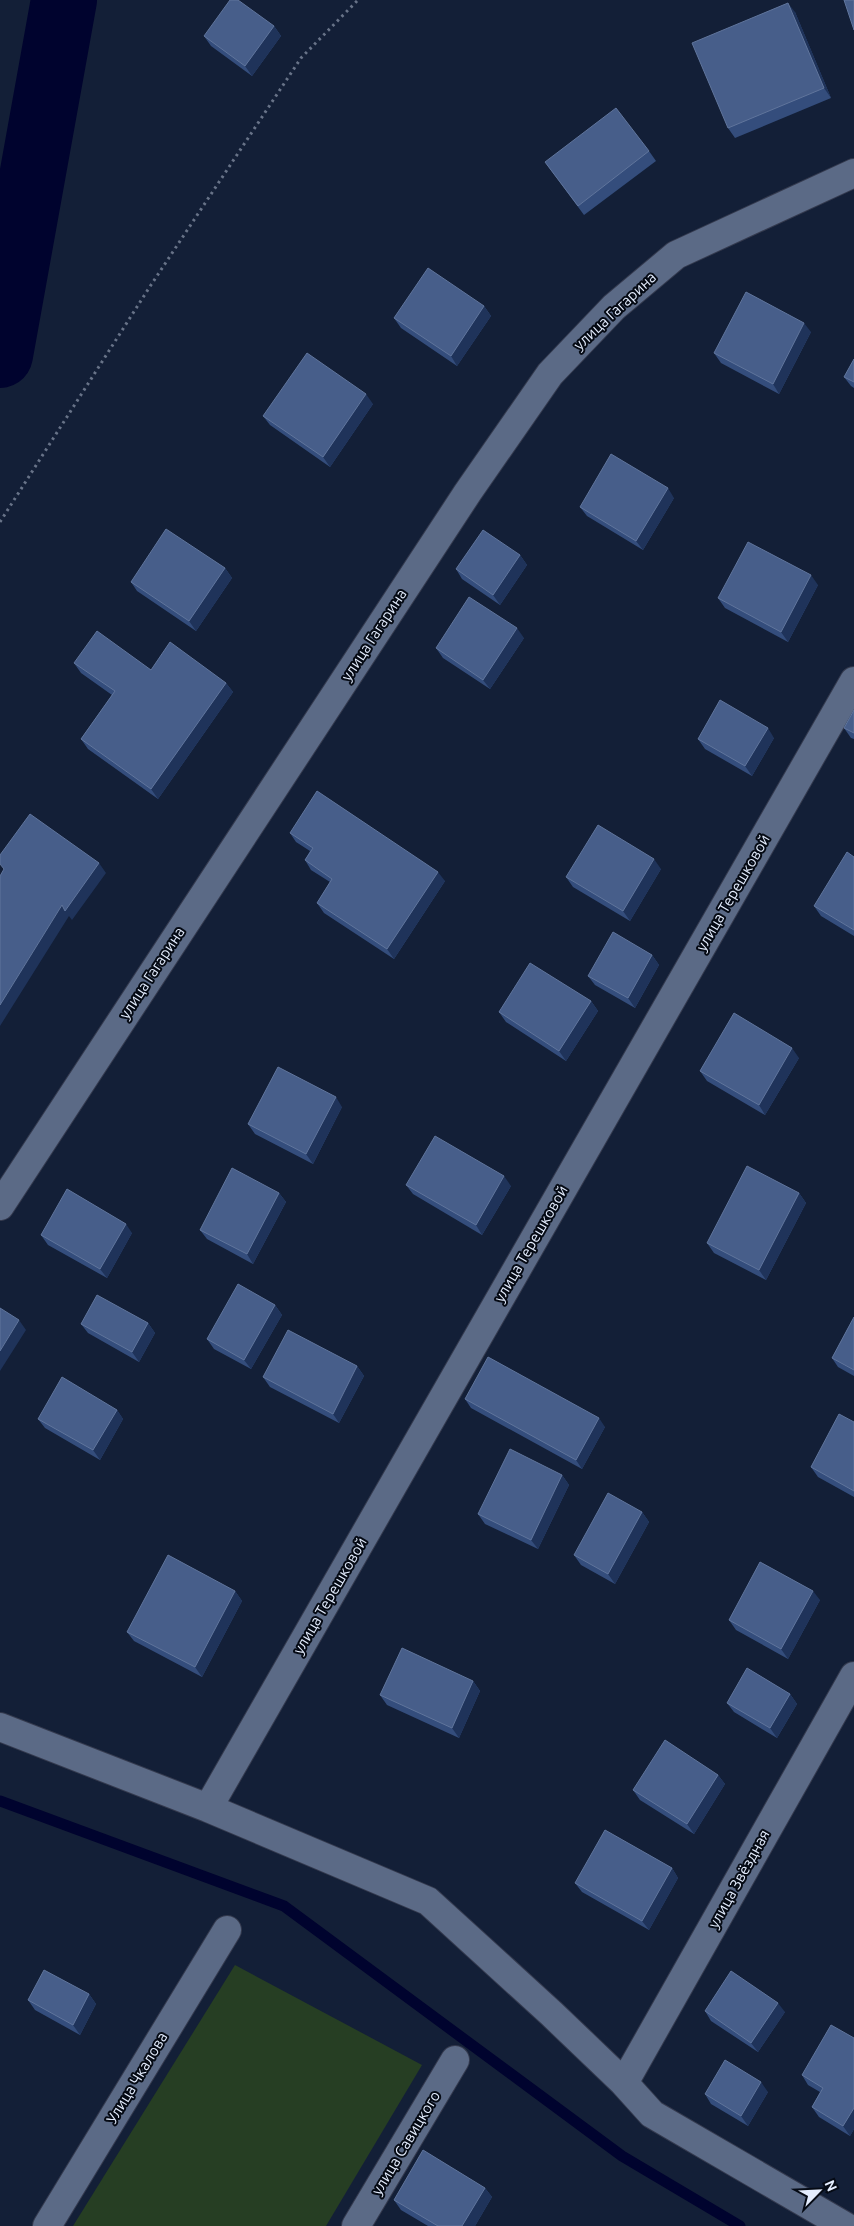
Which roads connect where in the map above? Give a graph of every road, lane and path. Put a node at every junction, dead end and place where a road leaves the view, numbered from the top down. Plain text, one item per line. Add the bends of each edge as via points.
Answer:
1 (358, 0) edge
2 (854, 174) edge
3 (0, 522) edge
4 (854, 681) edge
5 (0, 1206) edge
6 (854, 1676) edge
7 (0, 1727) edge
8 (208, 1808) junction
9 (227, 1930) dead end
10 (455, 2060) dead end
11 (624, 2083) junction
12 (47, 2226) edge
13 (356, 2226) edge
14 (846, 2226) edge

1 - 3 path via 301,58
2 - 5 street, улица Гагарина via 676,255 614,307 550,374 468,492
4 - 8 street, улица Терешковой
6 - 11 street, улица Звёздная
7 - 8 street
8 - 11 street via 428,1901
9 - 12 street, Улица Чкалова
10 - 13 street, улица Савицкого
11 - 14 street via 652,2114

